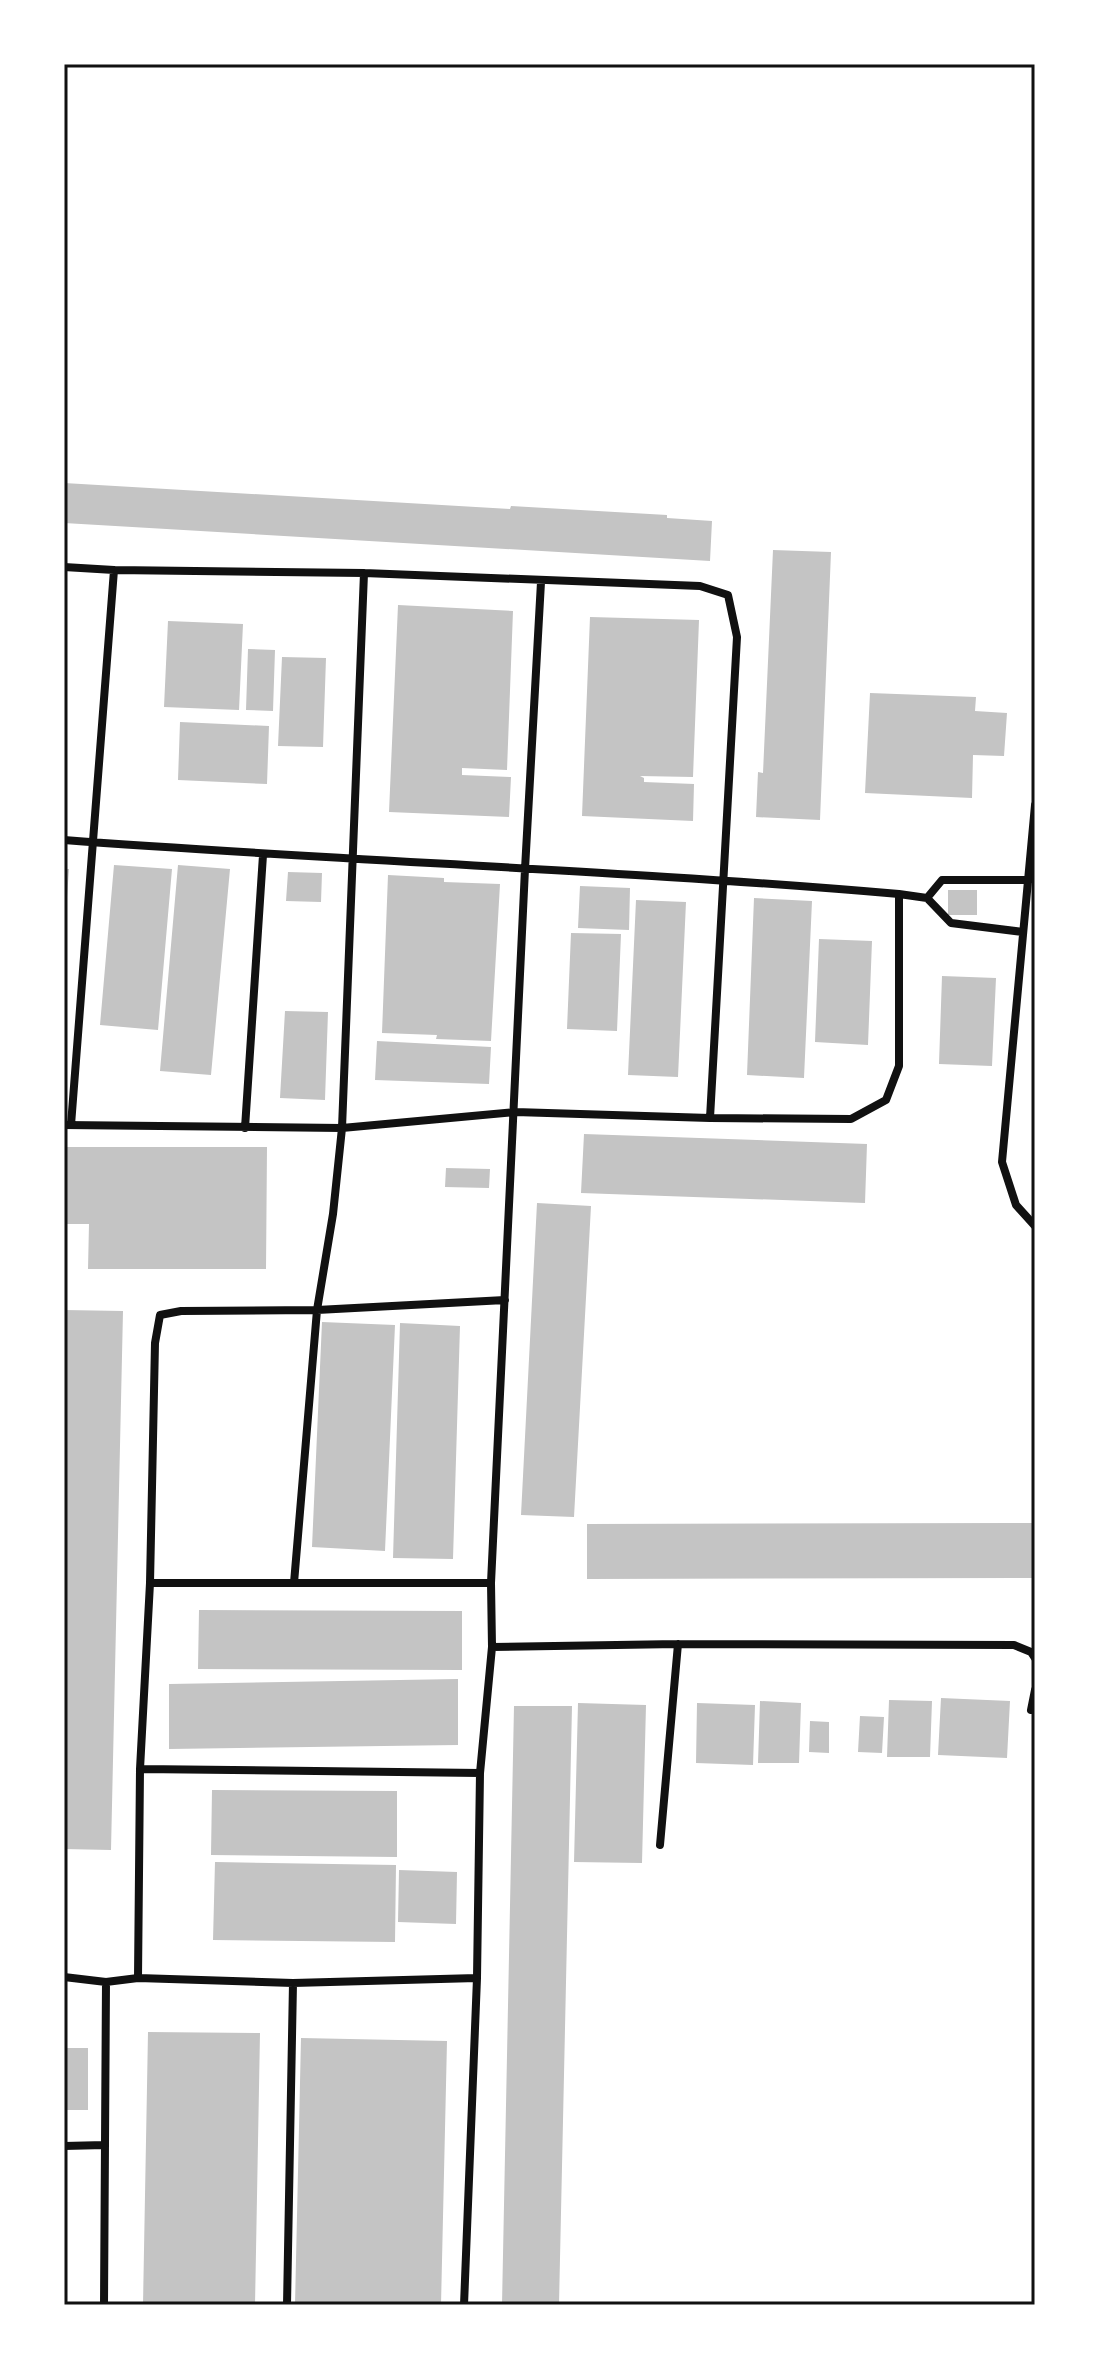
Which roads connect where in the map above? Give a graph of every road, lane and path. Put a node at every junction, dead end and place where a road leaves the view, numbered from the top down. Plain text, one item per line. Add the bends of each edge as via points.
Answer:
1 (64, 567) edge
2 (114, 570) junction
3 (364, 573) junction
4 (541, 582) junction
5 (1035, 805) edge
6 (64, 840) edge
7 (94, 842) junction
8 (263, 855) junction
9 (355, 858) junction
10 (525, 869) junction
11 (723, 879) junction
12 (1029, 880) junction
13 (899, 894) junction
14 (927, 898) junction
15 (1023, 932) junction
16 (515, 1112) junction
17 (710, 1118) junction
18 (68, 1125) edge
19 (245, 1128) junction
20 (342, 1128) junction
21 (1035, 1226) edge
22 (505, 1300) junction
23 (317, 1310) junction
24 (150, 1583) junction
25 (294, 1583) junction
26 (491, 1583) junction
27 (678, 1644) junction
28 (492, 1647) junction
29 (1035, 1658) edge
30 (1035, 1690) edge
31 (1031, 1710) dead end
32 (140, 1769) junction
33 (480, 1773) junction
34 (660, 1845) dead end
35 (64, 1977) edge
36 (138, 1978) junction
37 (477, 1978) junction
38 (106, 1982) junction
39 (293, 1983) junction
40 (105, 2145) junction
41 (64, 2146) edge
42 (104, 2305) edge
43 (287, 2305) edge
44 (464, 2305) edge

1 - 2 street
2 - 3 street
2 - 7 street
3 - 4 street
3 - 9 street
4 - 10 street
4 - 11 street via 700,586 728,595 737,637
5 - 12 street
6 - 7 street
7 - 8 street
7 - 18 street
8 - 9 street
8 - 19 street
9 - 10 street
9 - 20 street
10 - 11 street
10 - 16 street
11 - 13 street
11 - 17 street
12 - 14 street via 942,880
12 - 15 street
13 - 14 street
13 - 17 street via 899,1066 886,1100 851,1119
14 - 15 street via 951,923
15 - 21 street via 1002,1162 1016,1205
16 - 17 street
16 - 20 street
16 - 22 street
18 - 19 street
19 - 20 street
20 - 23 street
22 - 23 street
22 - 26 street
23 - 24 street via 160,1315
23 - 25 street
24 - 25 street
24 - 32 street
25 - 26 street
26 - 28 street
27 - 28 street
27 - 29 street via 1014,1645
27 - 34 street
28 - 33 street
30 - 31 street
32 - 33 street
32 - 36 street
33 - 37 street
35 - 38 street
36 - 38 street
36 - 39 street
37 - 39 street
37 - 44 street
38 - 40 street
39 - 43 street
40 - 41 street
40 - 42 street

